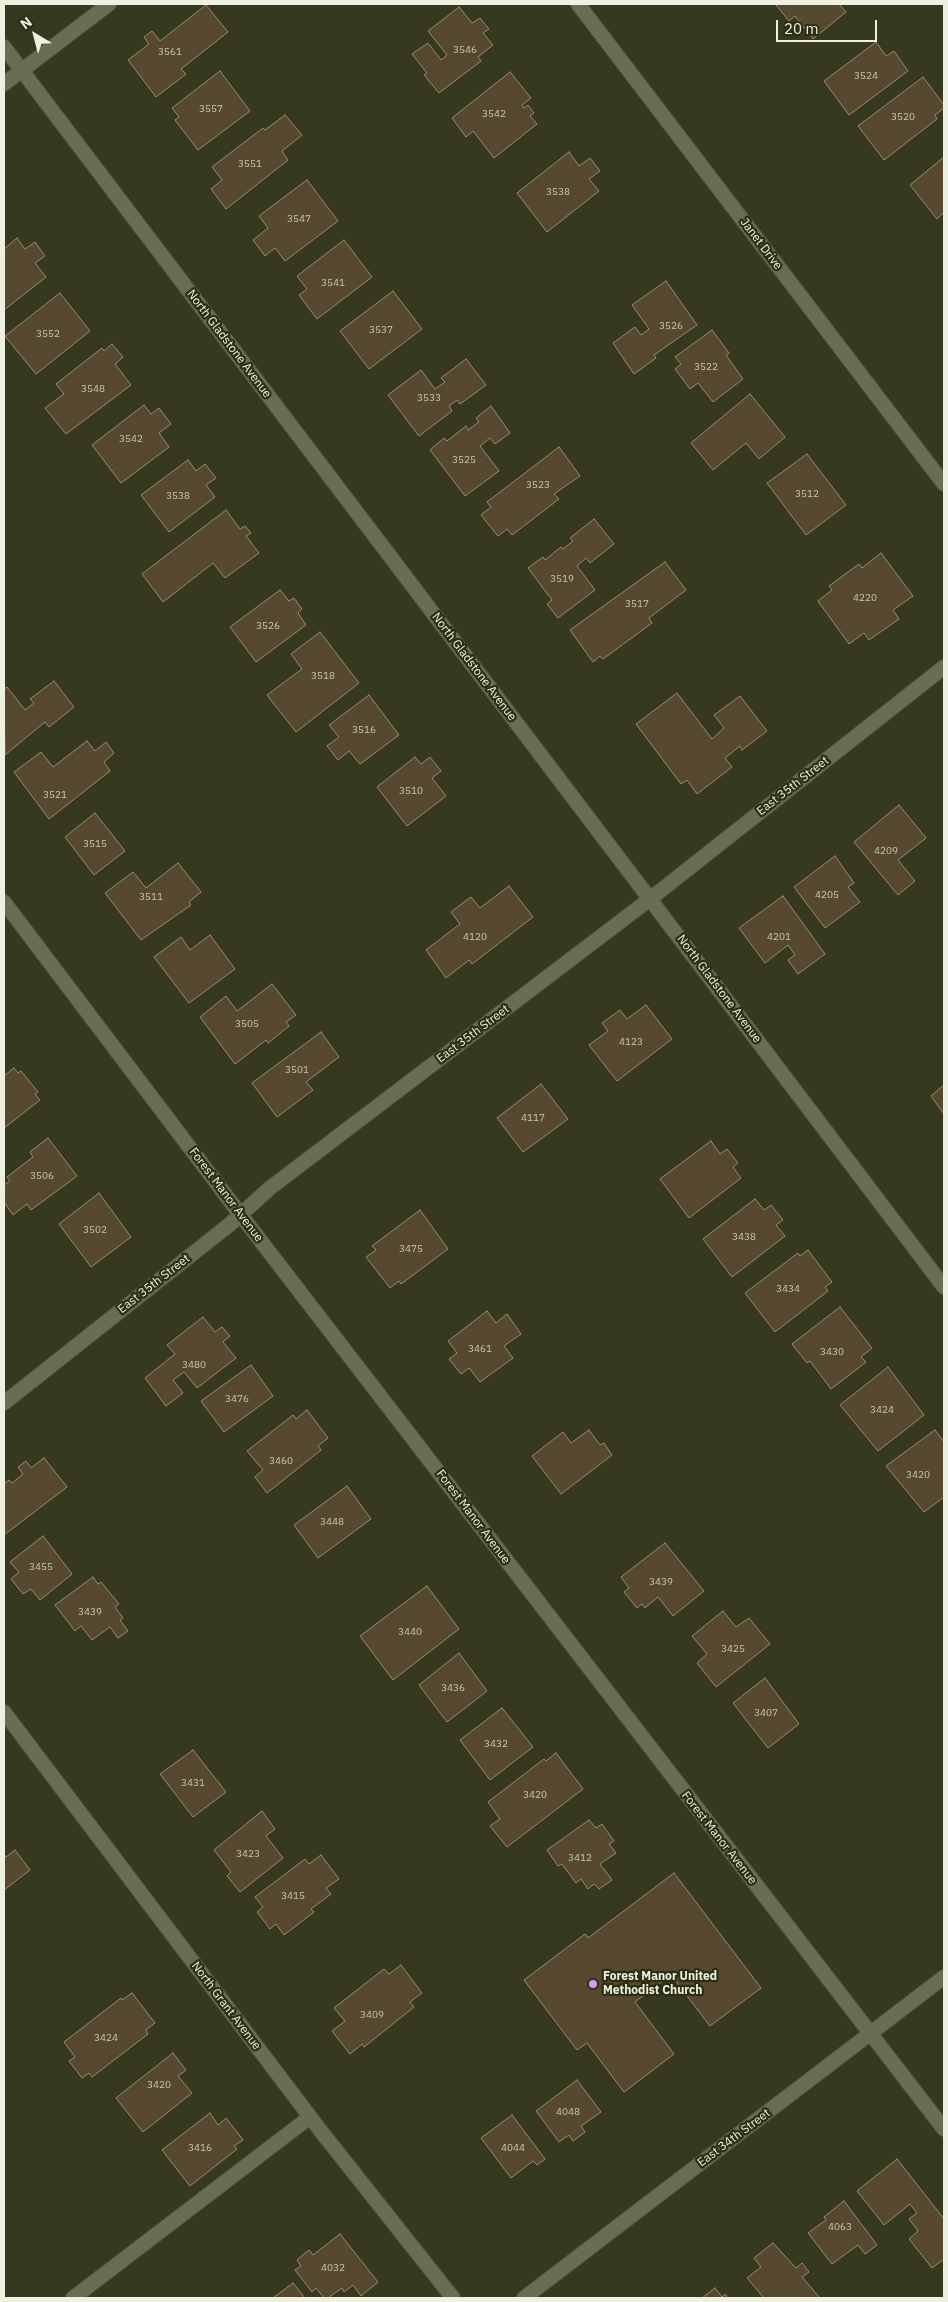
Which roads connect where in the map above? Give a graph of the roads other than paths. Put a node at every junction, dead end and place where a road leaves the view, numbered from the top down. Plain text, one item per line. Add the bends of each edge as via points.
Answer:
1 (109, 4) edge
2 (578, 4) edge
3 (4, 47) edge
4 (22, 71) junction
5 (4, 84) edge
6 (944, 484) edge
7 (944, 667) edge
8 (650, 898) junction
9 (4, 902) edge
10 (240, 1214) junction
11 (944, 1287) edge
12 (4, 1403) edge
13 (4, 1712) edge
14 (944, 1977) edge
15 (871, 2034) junction
16 (310, 2117) junction
17 (944, 2129) edge
18 (73, 2298) edge
19 (453, 2298) edge
20 (524, 2298) edge

1 - 4 street
2 - 6 street, Janet Drive
3 - 4 street, North Gladstone Avenue
4 - 5 street
4 - 8 street, North Gladstone Avenue
7 - 8 street, East 35th Street
8 - 10 street, East 35th Street
8 - 11 street, North Gladstone Avenue
9 - 10 street, Forest Manor Avenue
10 - 12 street, East 35th Street
10 - 15 street, Forest Manor Avenue
13 - 16 street, North Grant Avenue
14 - 15 street, East 34th Street
15 - 17 street, Forest Manor Avenue
15 - 20 street, East 34th Street
16 - 18 street
16 - 19 street, North Grant Avenue

